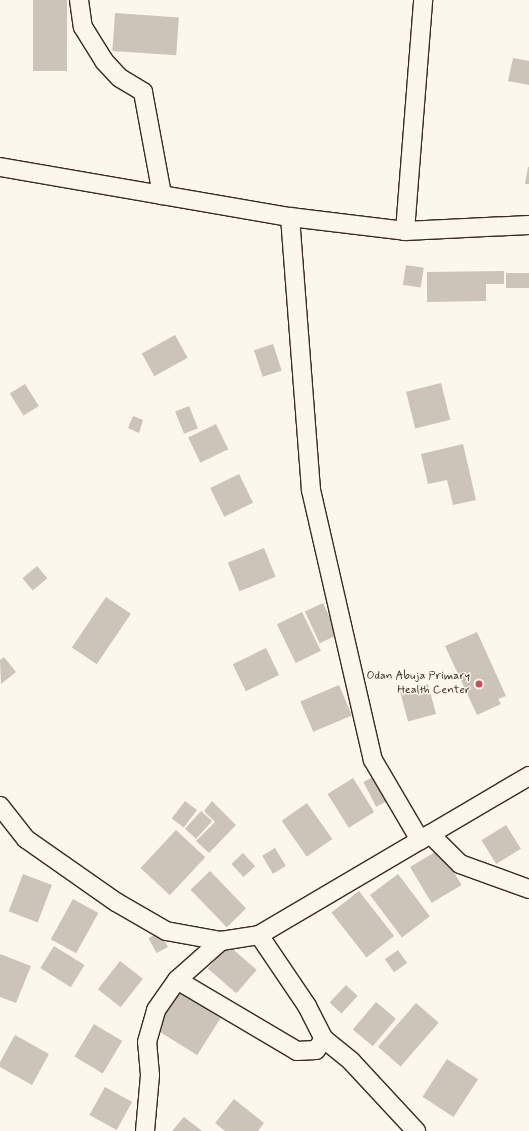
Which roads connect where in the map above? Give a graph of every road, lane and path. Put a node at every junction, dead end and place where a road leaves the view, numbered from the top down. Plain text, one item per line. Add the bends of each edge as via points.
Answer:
1 (79, 0) edge
2 (423, 0) edge
3 (0, 167) edge
4 (162, 195) junction
5 (290, 217) junction
6 (529, 225) edge
7 (405, 231) junction
8 (529, 776) edge
9 (0, 806) edge
10 (425, 837) junction
11 (529, 889) edge
12 (259, 935) junction
13 (221, 941) junction
14 (177, 980) junction
15 (324, 1039) junction
16 (145, 1131) edge
17 (416, 1131) edge

1 - 4 street via 83,27 104,61 120,78 143,92
2 - 7 street
3 - 4 street
4 - 5 street
5 - 7 street
5 - 10 street via 311,490 373,760
6 - 7 street
8 - 10 street
9 - 13 street via 26,839 116,902 166,931
10 - 11 street via 460,864
10 - 12 street
12 - 13 street
12 - 15 street via 307,1006
13 - 14 street
14 - 15 street via 297,1051 316,1050
14 - 16 street via 156,1010 147,1042 150,1075
15 - 17 street via 351,1061

